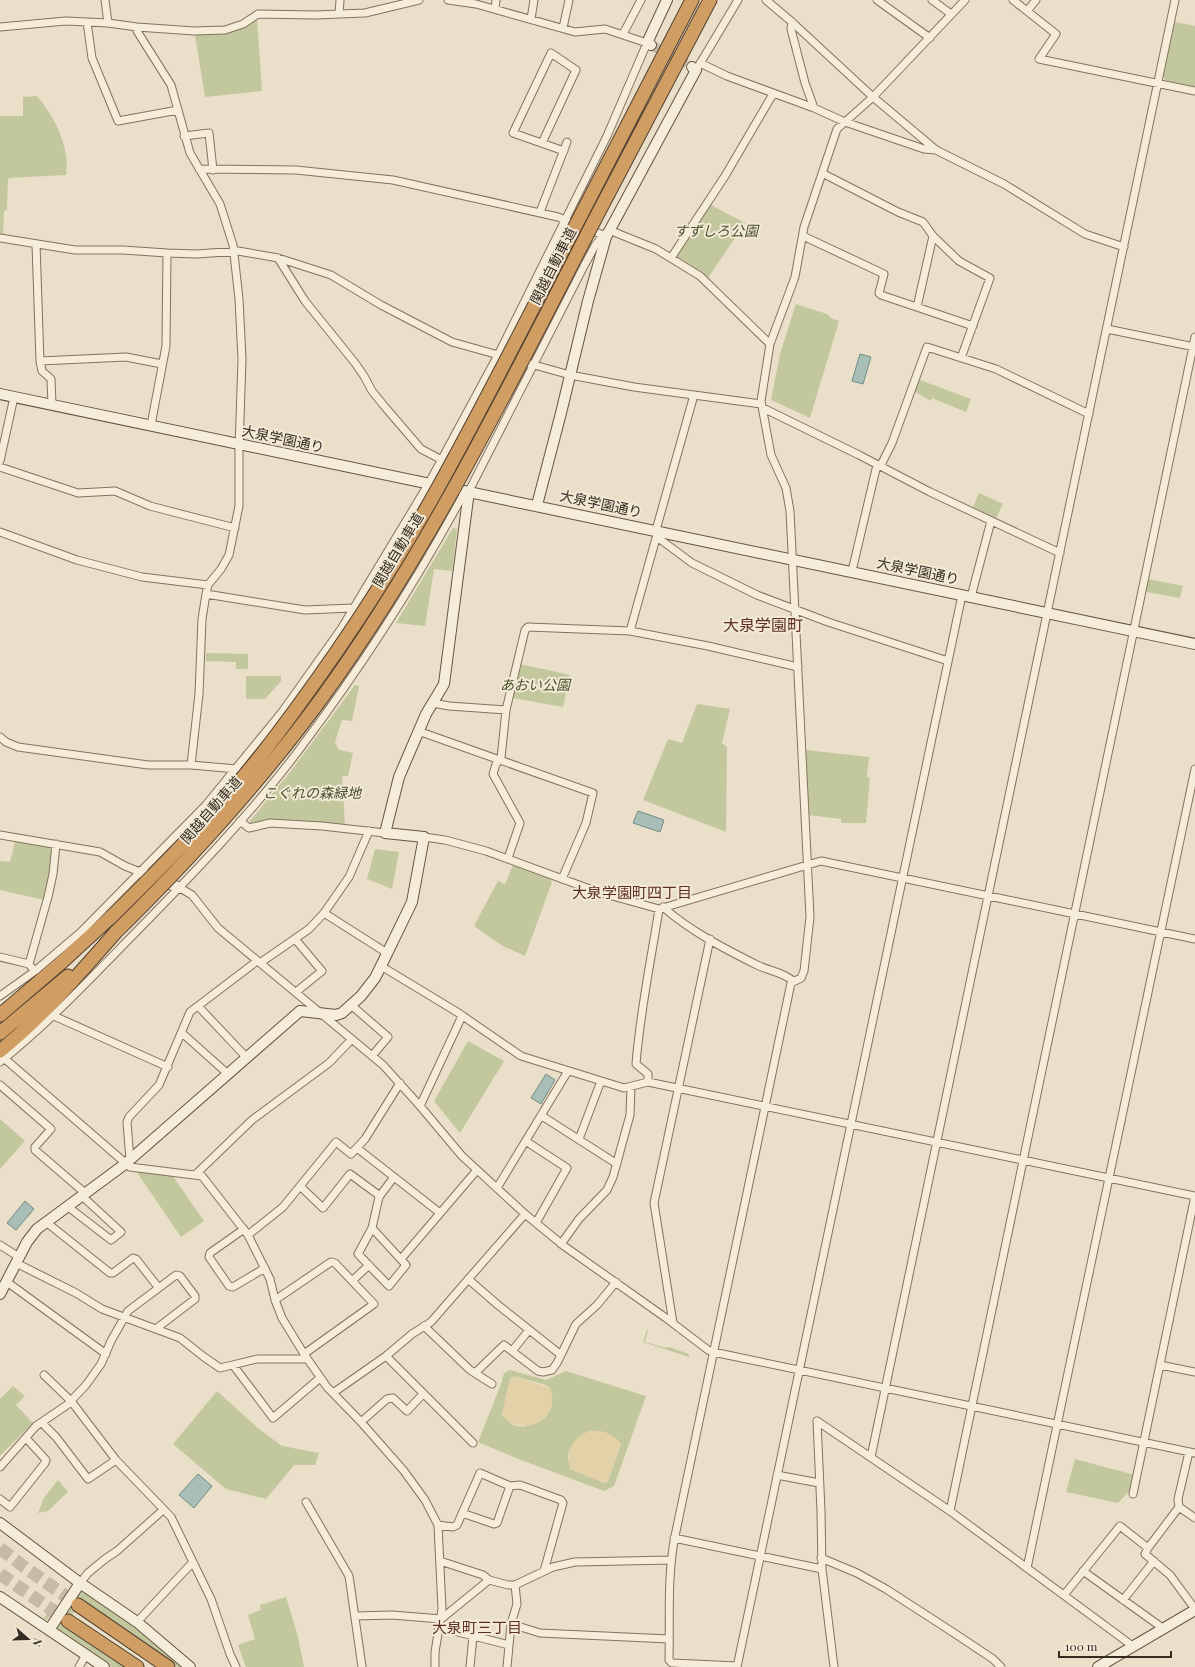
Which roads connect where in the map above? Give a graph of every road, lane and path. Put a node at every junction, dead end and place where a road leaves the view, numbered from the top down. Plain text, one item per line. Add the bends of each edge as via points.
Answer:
1 (105, 0) edge
2 (340, 0) edge
3 (419, 0) edge
4 (448, 0) edge
5 (496, 0) edge
6 (534, 0) edge
7 (570, 0) edge
8 (640, 0) edge
9 (667, 0) edge
10 (692, 0) edge
11 (710, 0) edge
12 (738, 0) edge
13 (766, 0) edge
14 (877, 0) edge
15 (932, 0) edge
16 (965, 0) edge
17 (1013, 0) edge
18 (1036, 0) edge
19 (1175, 0) edge
20 (495, 10) junction
21 (1027, 11) junction
22 (339, 14) junction
23 (951, 14) junction
24 (531, 20) junction
25 (87, 22) junction
26 (792, 22) junction
27 (108, 23) junction
28 (0, 27) edge
29 (137, 27) junction
30 (563, 28) junction
31 (623, 34) junction
32 (930, 38) junction
33 (649, 44) junction
34 (696, 67) junction
35 (1158, 83) junction
36 (1195, 91) edge
37 (772, 94) junction
38 (873, 97) junction
39 (814, 108) junction
40 (178, 110) junction
41 (845, 122) junction
42 (184, 136) junction
43 (567, 142) dead end
44 (542, 143) junction
45 (936, 150) junction
46 (564, 151) junction
47 (199, 169) junction
48 (213, 170) junction
49 (822, 173) junction
50 (540, 212) junction
51 (566, 220) junction
52 (606, 233) junction
53 (803, 236) junction
54 (934, 236) junction
55 (0, 238) edge
56 (36, 244) junction
57 (1124, 247) junction
58 (234, 251) junction
59 (167, 254) junction
60 (278, 258) junction
61 (671, 258) junction
62 (584, 266) junction
63 (596, 272) junction
64 (917, 308) junction
65 (973, 326) junction
66 (1107, 329) junction
67 (1195, 336) edge
68 (770, 344) junction
69 (1194, 347) edge
70 (498, 355) junction
71 (961, 358) junction
72 (40, 361) junction
73 (162, 364) junction
74 (534, 365) junction
75 (570, 375) junction
76 (0, 394) edge
77 (694, 395) junction
78 (14, 397) junction
79 (52, 405) junction
80 (762, 406) junction
81 (1089, 414) junction
82 (151, 425) junction
83 (239, 444) junction
84 (2, 445) edge
85 (442, 460) junction
86 (0, 461) edge
87 (879, 466) junction
88 (0, 467) edge
89 (430, 483) junction
90 (469, 491) junction
91 (537, 505) junction
92 (451, 518) junction
93 (465, 520) junction
94 (991, 520) junction
95 (235, 528) junction
96 (0, 532) edge
97 (657, 533) junction
98 (1060, 553) junction
99 (792, 559) junction
100 (852, 571) junction
101 (208, 585) junction
102 (206, 594) junction
103 (966, 596) junction
104 (353, 608) junction
105 (796, 609) junction
106 (1048, 612) junction
107 (630, 631) junction
108 (1134, 631) junction
109 (1195, 644) edge
110 (324, 652) junction
111 (948, 661) junction
112 (798, 667) junction
113 (355, 673) junction
114 (433, 703) junction
115 (506, 710) junction
116 (418, 731) junction
117 (0, 737) edge
118 (499, 760) junction
119 (191, 765) junction
120 (237, 769) junction
121 (1195, 769) edge
122 (1192, 795) edge
123 (240, 821) junction
124 (366, 830) junction
125 (385, 833) junction
126 (0, 835) edge
127 (424, 837) junction
128 (56, 844) junction
129 (508, 858) junction
130 (807, 864) junction
131 (140, 872) junction
132 (903, 878) junction
133 (562, 879) junction
134 (180, 888) junction
135 (988, 896) junction
136 (660, 908) junction
137 (324, 913) junction
138 (1075, 914) junction
139 (1161, 932) junction
140 (115, 933) junction
141 (295, 939) junction
142 (710, 939) junction
143 (1195, 939) edge
144 (387, 953) junction
145 (0, 957) edge
146 (58, 959) junction
147 (259, 962) junction
148 (29, 964) junction
149 (381, 966) junction
150 (35, 971) junction
151 (793, 981) junction
152 (296, 992) junction
153 (0, 996) edge
154 (309, 1004) junction
155 (351, 1005) junction
156 (198, 1006) junction
157 (0, 1008) edge
158 (300, 1011) junction
159 (320, 1013) junction
160 (342, 1013) junction
161 (0, 1015) edge
162 (54, 1016) junction
163 (462, 1016) junction
164 (332, 1023) junction
165 (0, 1033) edge
166 (182, 1033) junction
167 (352, 1039) junction
168 (372, 1056) junction
169 (2, 1057) edge
170 (247, 1058) junction
171 (168, 1067) junction
172 (568, 1071) junction
173 (228, 1074) junction
174 (601, 1081) junction
175 (648, 1082) junction
176 (400, 1083) junction
177 (0, 1085) edge
178 (631, 1087) junction
179 (678, 1088) junction
180 (420, 1106) junction
181 (765, 1106) junction
182 (542, 1116) junction
183 (851, 1124) junction
184 (579, 1139) junction
185 (526, 1142) junction
186 (937, 1142) junction
187 (357, 1148) junction
188 (1023, 1160) junction
189 (128, 1162) junction
190 (617, 1164) junction
191 (477, 1170) junction
192 (195, 1175) junction
193 (394, 1177) junction
194 (1108, 1178) junction
195 (301, 1187) junction
196 (497, 1188) junction
197 (84, 1195) junction
198 (380, 1196) junction
199 (1195, 1196) edge
200 (67, 1206) junction
201 (440, 1213) junction
202 (524, 1214) junction
203 (46, 1222) junction
204 (536, 1224) junction
205 (372, 1228) junction
206 (246, 1232) junction
207 (561, 1244) junction
208 (0, 1245) edge
209 (401, 1259) junction
210 (18, 1260) junction
211 (369, 1265) junction
212 (264, 1268) junction
213 (468, 1279) junction
214 (352, 1281) junction
215 (7, 1282) junction
216 (616, 1282) junction
217 (158, 1287) junction
218 (0, 1294) edge
219 (275, 1300) junction
220 (668, 1316) junction
221 (124, 1317) junction
222 (424, 1326) junction
223 (157, 1328) junction
224 (529, 1330) junction
225 (512, 1351) junction
226 (713, 1352) junction
227 (106, 1354) junction
228 (561, 1355) junction
229 (306, 1356) junction
230 (386, 1356) junction
231 (233, 1365) junction
232 (1160, 1365) junction
233 (799, 1370) junction
234 (1195, 1372) edge
235 (475, 1373) junction
236 (44, 1375) dead end
237 (320, 1378) junction
238 (492, 1384) dead end
239 (885, 1388) junction
240 (333, 1393) junction
241 (423, 1394) junction
242 (71, 1401) junction
243 (971, 1406) junction
244 (361, 1422) junction
245 (42, 1423) junction
246 (1058, 1424) junction
247 (26, 1438) junction
248 (1144, 1442) junction
249 (473, 1443) dead end
250 (1192, 1453) edge
251 (871, 1457) junction
252 (116, 1460) junction
253 (0, 1467) edge
254 (777, 1475) junction
255 (819, 1483) junction
256 (510, 1486) junction
257 (1133, 1494) dead end
258 (0, 1499) edge
259 (306, 1502) dead end
260 (1179, 1507) junction
261 (163, 1510) junction
262 (950, 1511) junction
263 (462, 1513) junction
264 (1195, 1518) edge
265 (0, 1523) edge
266 (438, 1525) junction
267 (674, 1538) junction
268 (1148, 1548) junction
269 (760, 1556) junction
270 (822, 1558) junction
271 (671, 1560) junction
272 (440, 1561) junction
273 (1154, 1561) junction
274 (192, 1563) junction
275 (1027, 1568) junction
276 (822, 1569) junction
277 (544, 1571) junction
278 (1083, 1572) junction
279 (489, 1580) junction
280 (80, 1583) junction
281 (515, 1585) junction
282 (1064, 1595) junction
283 (0, 1597) edge
284 (1123, 1600) junction
285 (78, 1606) tunnel mouth
286 (1195, 1610) edge
287 (355, 1616) junction
288 (441, 1619) junction
289 (68, 1621) tunnel mouth
290 (137, 1622) junction
291 (511, 1624) junction
292 (438, 1626) junction
293 (1164, 1629) junction
294 (49, 1630) junction
295 (473, 1636) junction
296 (669, 1639) junction
297 (509, 1646) junction
298 (1134, 1646) junction
299 (86, 1655) junction
300 (737, 1666) edge
301 (79, 1667) edge
302 (104, 1667) edge
303 (137, 1667) edge
304 (168, 1667) edge
305 (190, 1667) edge
306 (236, 1667) edge
307 (362, 1667) edge
308 (435, 1667) edge
309 (470, 1667) edge
310 (507, 1667) edge
311 (834, 1667) edge
312 (1001, 1667) edge
313 (1098, 1667) edge

1 - 27 street
2 - 22 street
3 - 22 street via 365,13
4 - 20 street
5 - 20 street
6 - 24 street
7 - 30 street
8 - 31 street
9 - 33 street
10 - 146 highway, 関越自動車道, bridge via 462,446 396,558 330,661 274,739 209,816 136,893
11 - 140 highway, 関越自動車道, bridge via 467,464 352,654 270,766 183,865
12 - 34 street
13 - 26 street
14 - 32 street
15 - 23 street
16 - 23 street
17 - 21 street
18 - 21 street
19 - 35 street
20 - 24 street
21 - 35 street via 1056,34 1039,59
22 - 29 street via 258,14 243,24 225,30 194,31
23 - 32 street
24 - 30 street
25 - 27 street
25 - 28 street via 66,21
25 - 40 street via 92,58 118,121
26 - 38 street
26 - 39 street via 791,29
27 - 29 street
29 - 40 street via 137,31 171,85
30 - 31 street via 575,32 605,29
31 - 33 street
32 - 38 street
33 - 51 street
34 - 37 street
34 - 52 street
35 - 36 street
35 - 57 street
37 - 39 street
37 - 61 street via 725,176
38 - 41 street
38 - 45 street
39 - 41 street
40 - 42 street
41 - 45 street via 922,148
41 - 49 street via 837,129
42 - 47 street
42 - 48 street via 209,133
43 - 46 street
44 - 44 street via 576,70 551,54 513,133
44 - 46 street
45 - 57 street via 1004,184 1085,234
46 - 50 street
47 - 48 street
47 - 58 street via 220,204
48 - 50 street via 296,170 363,176
49 - 53 street
49 - 54 street via 923,222
50 - 51 street
51 - 52 street
51 - 70 street
52 - 61 street via 656,249
52 - 62 street via 596,244
52 - 63 street
53 - 64 street via 884,274 879,293
53 - 68 street via 795,277
54 - 64 street
54 - 65 street via 961,262 990,278
55 - 56 street
56 - 59 street via 75,250 123,250
56 - 72 street
57 - 66 street
58 - 59 street
58 - 60 street
58 - 83 street via 242,359
59 - 73 street via 166,346
60 - 70 street via 331,275 381,305 452,342
60 - 85 street via 305,301 359,369 372,391 421,449
61 - 68 street via 700,276
62 - 63 street
62 - 74 street
63 - 75 street
64 - 65 street
65 - 71 street
66 - 69 street
66 - 81 street
67 - 69 street
68 - 80 street
69 - 108 street
70 - 74 street
70 - 85 street
71 - 81 street via 996,370
71 - 87 street via 927,347 892,443
72 - 73 street via 126,356
72 - 79 street via 42,371 50,379
73 - 82 street
74 - 75 street
74 - 90 street
75 - 77 street
75 - 91 street
76 - 78 street, 大泉学園通り
77 - 80 street
77 - 97 street
78 - 79 street, 大泉学園通り
78 - 84 street
79 - 82 street, 大泉学園通り
80 - 87 street
80 - 99 street via 771,456 789,500
81 - 98 street
82 - 83 street, 大泉学園通り
83 - 89 street, 大泉学園通り
83 - 95 street via 239,506
84 - 86 street
85 - 89 street
87 - 94 street
87 - 100 street via 876,469
88 - 95 street via 78,493 115,491 150,506
89 - 90 street, 大泉学園通り
89 - 104 street
90 - 91 street, 大泉学園通り
90 - 92 street via 463,495
90 - 93 street
91 - 97 street, 大泉学園通り
92 - 93 street via 458,516
92 - 113 street via 409,591
93 - 114 street via 444,684
94 - 98 street
94 - 103 street
95 - 101 street via 229,555
96 - 101 street via 77,560 142,578
97 - 99 street, 大泉学園通り
97 - 105 street via 692,563 757,595
97 - 107 street
98 - 106 street
99 - 100 street, 大泉学園通り
99 - 105 street
100 - 103 street, 大泉学園通り
101 - 102 street
102 - 104 street via 304,610
102 - 119 street
103 - 106 street, 大泉学園通り
103 - 111 street
104 - 110 street
105 - 111 street
105 - 112 street
106 - 108 street, 大泉学園通り
106 - 135 street
107 - 112 street
107 - 115 street via 528,627 525,630
108 - 109 street, 大泉学園通り
108 - 138 street
110 - 113 street
110 - 120 street via 282,712
111 - 132 street
112 - 130 street
113 - 123 street via 298,751
114 - 115 street
114 - 116 street
115 - 118 street
116 - 118 street
116 - 125 street via 398,777
117 - 119 street via 18,747 148,765
118 - 129 street via 493,774 520,823
118 - 133 street via 593,792 586,823
119 - 120 street
120 - 131 street via 205,806
121 - 122 street
122 - 139 street
123 - 124 street via 249,828 270,823
123 - 134 street
124 - 125 street
124 - 137 street via 349,877
125 - 127 street
126 - 128 street
127 - 129 street via 486,850
127 - 144 street via 412,902
128 - 131 street via 100,852
128 - 148 street via 48,897
129 - 133 street
130 - 132 street via 821,861
130 - 136 street
130 - 151 street via 810,917 807,952 803,975
131 - 134 street
131 - 146 street
132 - 135 street
132 - 183 street
133 - 136 street via 598,892
134 - 147 street via 192,895 218,928
134 - 162 street
135 - 138 street
135 - 186 street
136 - 142 street
136 - 175 street via 639,1026 636,1064 648,1074
137 - 141 street
137 - 144 street
138 - 139 street
138 - 188 street
139 - 143 street
139 - 194 street
140 - 165 highway, 関越自動車道
140 - 169 highway
141 - 147 street
141 - 152 street via 322,971
142 - 151 street via 759,966 788,976
142 - 179 street
144 - 149 street
145 - 148 street
146 - 150 street
146 - 157 highway
146 - 161 highway, 関越自動車道
147 - 152 street
147 - 156 street
148 - 150 street
149 - 155 street via 375,978
149 - 163 street
150 - 153 street
151 - 181 street
152 - 154 street
154 - 158 street
154 - 159 street
155 - 160 street
155 - 168 street via 388,1037
156 - 166 street via 190,1012
156 - 170 street
158 - 159 street
158 - 170 street
159 - 160 street
159 - 164 street
160 - 164 street
162 - 169 street
162 - 171 street
163 - 172 street via 521,1056
163 - 180 street
164 - 167 street
166 - 171 street
166 - 173 street
167 - 168 street
167 - 192 street via 329,1063 252,1120
168 - 176 street
169 - 189 street
170 - 173 street
171 - 189 street via 159,1085 129,1117
172 - 174 street
172 - 182 street
173 - 189 street
174 - 178 street via 624,1088
174 - 184 street
175 - 178 street
175 - 179 street
176 - 180 street
176 - 187 street
177 - 197 street via 51,1129 35,1150
178 - 190 street via 630,1115
179 - 181 street
179 - 220 street via 654,1203
180 - 191 street
181 - 183 street
181 - 226 street
182 - 184 street
182 - 185 street
183 - 186 street
183 - 233 street
184 - 190 street
185 - 196 street
185 - 204 street via 567,1168
186 - 188 street
186 - 239 street
187 - 193 street
187 - 195 street via 351,1154 336,1142
188 - 194 street
188 - 243 street
189 - 192 street via 130,1167
189 - 197 street
190 - 207 street via 607,1190 579,1219
191 - 196 street
191 - 201 street
192 - 206 street via 202,1176
193 - 198 street
193 - 201 street
194 - 199 street
194 - 246 street
195 - 198 street via 324,1208 350,1174
195 - 206 street via 283,1207
196 - 202 street
197 - 200 street
197 - 200 street via 121,1232 111,1240
198 - 205 street
199 - 232 street
200 - 203 street
201 - 209 street
202 - 204 street
202 - 213 street
203 - 210 street via 29,1238
203 - 217 street via 110,1273 133,1258 136,1259
204 - 207 street
205 - 209 street
205 - 211 street via 358,1254
206 - 212 street
206 - 212 street via 210,1253 209,1257 229,1286 233,1287
207 - 216 street
208 - 210 street
209 - 211 street via 406,1265 389,1286
210 - 215 street
210 - 221 street via 102,1309
211 - 214 street
212 - 219 street via 270,1279
213 - 222 street via 431,1322
213 - 224 street
214 - 219 street via 332,1262
214 - 229 street via 374,1304
215 - 218 street
215 - 227 street
216 - 220 street
216 - 228 street via 576,1324
217 - 221 street
217 - 223 street via 176,1275 180,1276 195,1296
219 - 229 street via 282,1318
220 - 226 street via 673,1323
221 - 223 street
221 - 227 street
222 - 230 street
222 - 235 street
223 - 231 street via 180,1338 220,1368
224 - 225 street
224 - 228 street
225 - 228 street via 543,1372 552,1370
225 - 235 street via 504,1345
226 - 233 street
226 - 267 street
227 - 242 street via 89,1382
229 - 231 street via 257,1359
229 - 237 street
230 - 240 street
230 - 241 street
231 - 237 street via 273,1418
232 - 234 street
232 - 248 street
233 - 239 street
233 - 254 street
235 - 238 street
236 - 242 street
237 - 240 street
239 - 243 street
239 - 251 street
240 - 244 street
241 - 244 street via 407,1411 393,1398 387,1398
241 - 249 street
242 - 245 street
242 - 252 street
243 - 246 street
243 - 262 street
244 - 266 street via 415,1486
245 - 247 street
245 - 252 street via 88,1479
246 - 248 street
246 - 275 street
247 - 253 street
247 - 258 street via 46,1463 10,1508
248 - 250 street
248 - 257 street
250 - 260 street via 1178,1499
251 - 255 street via 817,1421
251 - 262 street
252 - 261 street
254 - 255 street
254 - 269 street
255 - 270 street
256 - 263 street via 497,1523
256 - 263 street via 480,1473
256 - 277 street via 520,1485 562,1501
259 - 287 street via 349,1576
260 - 264 street
260 - 268 street
261 - 274 street via 171,1517
261 - 280 street via 94,1568
262 - 275 street
263 - 266 street via 457,1525 453,1527
265 - 280 street
266 - 272 street
267 - 269 street
267 - 271 street
268 - 273 street via 1145,1553
268 - 278 street via 1120,1526
269 - 276 street
269 - 300 street
270 - 276 street
270 - 312 street via 886,1589 993,1659
271 - 277 street via 575,1562
271 - 296 street
272 - 279 street
272 - 288 street
273 - 284 street
273 - 286 street via 1170,1575
274 - 290 street
274 - 306 street via 211,1599
275 - 282 street
276 - 311 street
277 - 281 street
278 - 282 street
278 - 284 street
279 - 281 street
279 - 288 street
280 - 290 street
280 - 294 street
281 - 291 street via 517,1604
282 - 298 street
283 - 294 street
284 - 293 street
285 - 304 highway
286 - 293 street
287 - 288 street via 392,1615
287 - 307 street
288 - 292 street
289 - 303 highway
290 - 305 street
291 - 296 street via 540,1633
291 - 297 street
292 - 295 street
292 - 308 street via 434,1652
293 - 298 street
294 - 299 street
295 - 297 street
295 - 309 street
296 - 300 street via 669,1660 672,1663
297 - 310 street
298 - 313 street
299 - 301 street
299 - 302 street

